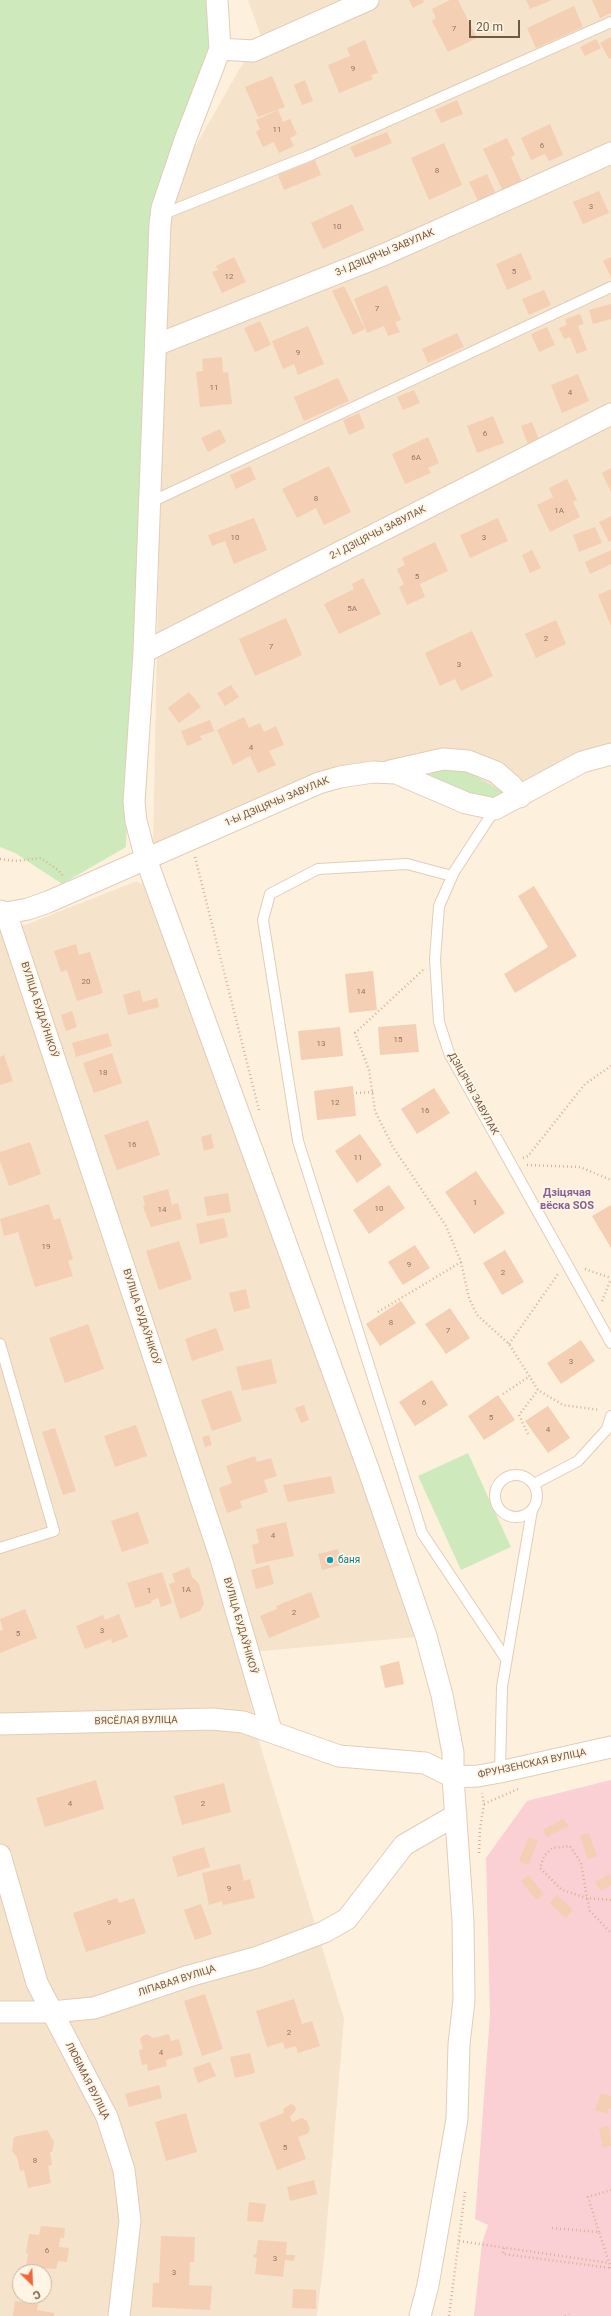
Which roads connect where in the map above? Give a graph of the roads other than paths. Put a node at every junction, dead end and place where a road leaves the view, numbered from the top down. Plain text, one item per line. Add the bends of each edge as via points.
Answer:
1 (217, 0) edge
2 (368, 0) edge
3 (611, 22) edge
4 (220, 49) junction
5 (611, 153) edge
6 (161, 215) junction
7 (611, 287) edge
8 (156, 344) junction
9 (611, 414) edge
10 (151, 502) junction
11 (144, 652) junction
12 (611, 754) edge
13 (385, 772) junction
14 (520, 797) junction
15 (495, 809) junction
16 (146, 859) junction
17 (452, 876) junction
18 (3, 912) edge
19 (611, 1343) edge
20 (0, 1344) edge
21 (608, 1413) edge
22 (534, 1484) junction
23 (532, 1510) junction
24 (0, 1548) edge
25 (506, 1659) junction
26 (0, 1724) edge
27 (271, 1730) junction
28 (611, 1746) edge
29 (500, 1772) junction
30 (453, 1777) junction
31 (456, 1815) junction
32 (1, 1865) edge
33 (0, 2012) edge
34 (51, 2012) junction
35 (119, 2316) edge
36 (420, 2316) edge

1 - 4 street
2 - 4 street via 253,51
3 - 6 lane via 311,155
4 - 6 street via 185,140
5 - 8 street, 3-І ДЗІЦЯЧЫ ЗАВУЛАК via 383,255
6 - 8 street
7 - 10 lane
8 - 10 street
9 - 11 street, 2-І ДЗІЦЯЧЫ ЗАВУЛАК
10 - 11 street
11 - 16 street via 134,802
12 - 14 street via 582,762
13 - 14 street via 443,759 468,761 496,772
13 - 15 street, 1-Ы ДЗІЦЯЧЫ ЗАВУЛАК via 396,773 466,803
13 - 16 street, 1-Ы ДЗІЦЯЧЫ ЗАВУЛАК via 319,783
14 - 15 street
15 - 17 lane, ДЗІЦЯЧЫ ЗАВУЛАК
16 - 18 street, 1-Ы ДЗІЦЯЧЫ ЗАВУЛАК via 28,909
16 - 30 street via 369,1471 426,1636 454,1753
17 - 19 lane, ДЗІЦЯЧЫ ЗАВУЛАК via 439,906 435,959 439,1022 449,1053
17 - 25 lane via 407,864 318,869 270,894 263,920 298,1141 422,1533
18 - 27 street, ВУЛІЦА БУДАЎНІКОЎ via 221,1559
20 - 24 lane via 54,1531
21 - 22 lane via 607,1429 578,1461
22 - 23 lane via 537,1499
22 - 23 lane via 521,1475 507,1477 497,1486 495,1497 499,1509 512,1517 523,1516
23 - 25 lane
25 - 29 lane via 502,1687
26 - 27 street, ВЯСЁЛАЯ ВУЛІЦА via 212,1719 243,1722
27 - 30 street, ВЯСЁЛАЯ ВУЛІЦА via 339,1756 425,1763
28 - 29 street, ФРУНЗЕНСКАЯ ВУЛІЦА
29 - 30 street, ФРУНЗЕНСКАЯ ВУЛІЦА
30 - 31 street
31 - 34 street, ЛІПАВАЯ ВУЛІЦА via 404,1845 347,1919 324,1932 258,1957 189,1976 94,2008
31 - 36 street via 463,1921 464,1992 459,2044 457,2119 428,2285
32 - 34 street, ЛЮБІМАЯ ВУЛІЦА via 37,1983
33 - 34 street, ЛІПАВАЯ ВУЛІЦА
34 - 35 street, ЛЮБІМАЯ ВУЛІЦА via 107,2117 124,2170 130,2221

